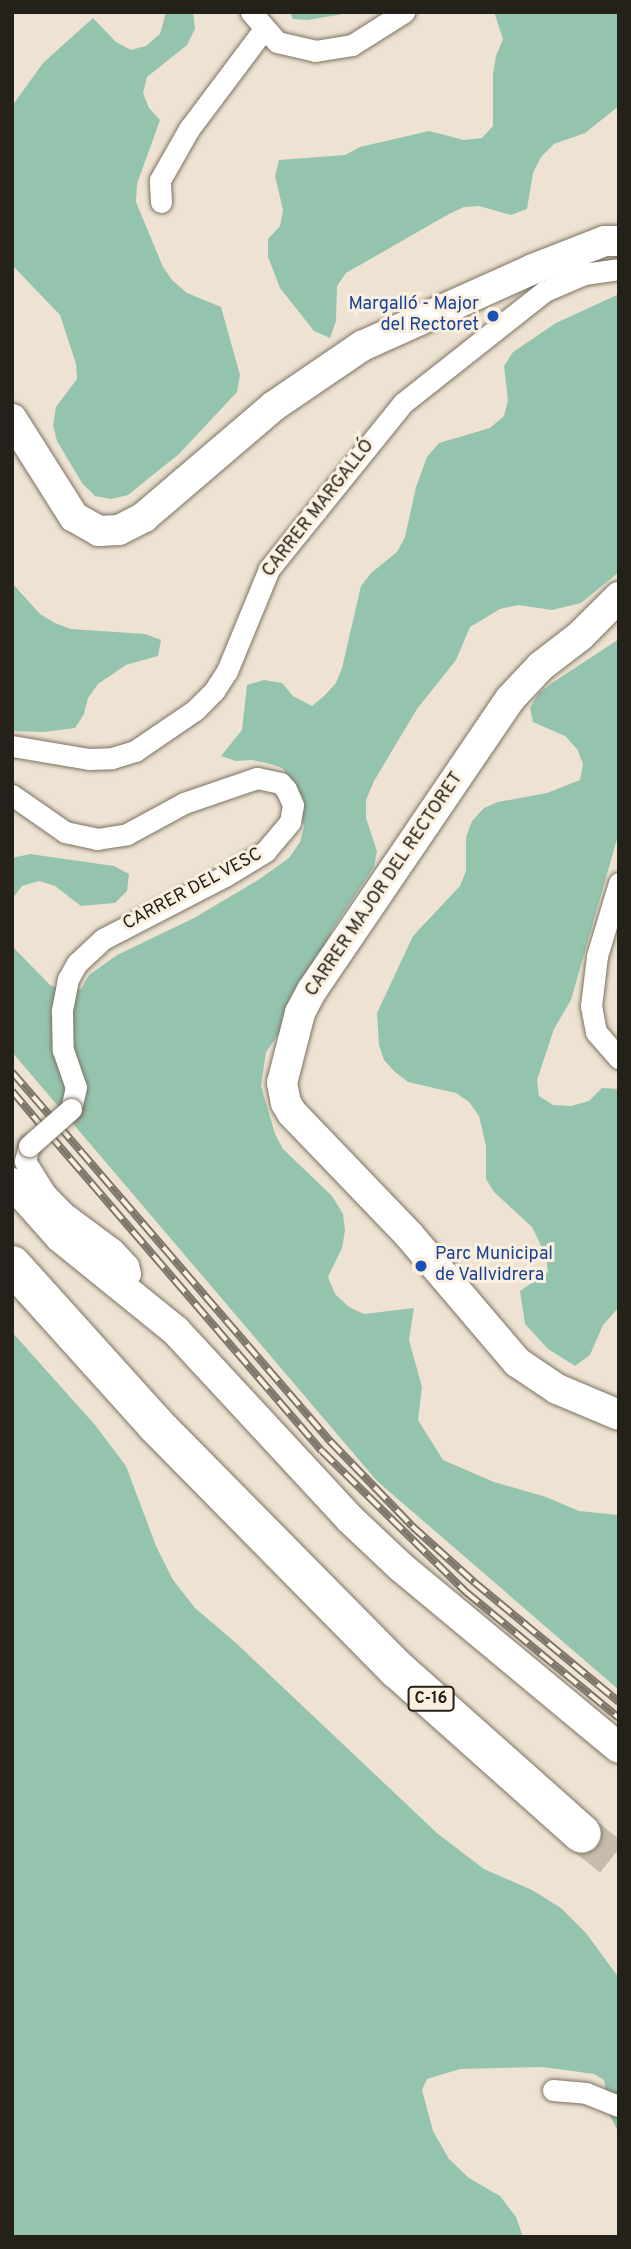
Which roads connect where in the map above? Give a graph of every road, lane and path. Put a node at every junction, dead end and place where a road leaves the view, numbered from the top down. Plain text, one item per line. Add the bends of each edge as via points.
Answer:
1 (404, 12) edge
2 (262, 23) edge
3 (161, 202) dead end
4 (619, 241) edge
5 (619, 270) edge
6 (12, 419) edge
7 (619, 597) edge
8 (619, 621) edge
9 (580, 636) junction
10 (12, 746) edge
11 (12, 795) edge
12 (619, 883) edge
13 (619, 1058) edge
14 (12, 1183) edge
15 (12, 1265) edge
16 (122, 1285) junction
17 (619, 1415) edge
18 (619, 1748) edge
19 (582, 1834) tunnel mouth
20 (553, 2090) dead end
21 (619, 2106) edge

1 - 2 street via 340,48 303,50
2 - 3 street via 160,180
4 - 6 street via 605,241 533,269 362,346 274,406 144,517 119,530 99,531 74,517
5 - 10 street, CARRER MARGALLÓ via 584,274 545,291 402,403 269,569 227,671 195,710 135,751 112,758 89,759
7 - 9 street, CARRER MAJOR DEL RECTORET
8 - 9 street
9 - 17 street, CARRER MAJOR DEL RECTORET via 541,666 510,699 312,990 300,1013 282,1083 292,1113 409,1236 517,1362 556,1389
11 - 16 street, CARRER DEL VESC, bridge via 65,832 97,839 127,834 184,803 257,778 280,783 293,805 290,822 266,851 103,939 77,963 68,979 62,1011 63,1050 76,1087 71,1109 29,1146 24,1156 53,1203 128,1265 130,1274
12 - 13 street via 597,956 592,1006 596,1032
14 - 16 street via 61,1237
15 - 19 highway, C-16 via 155,1424 398,1670
16 - 18 street via 176,1331 401,1567
20 - 21 street via 586,2093

